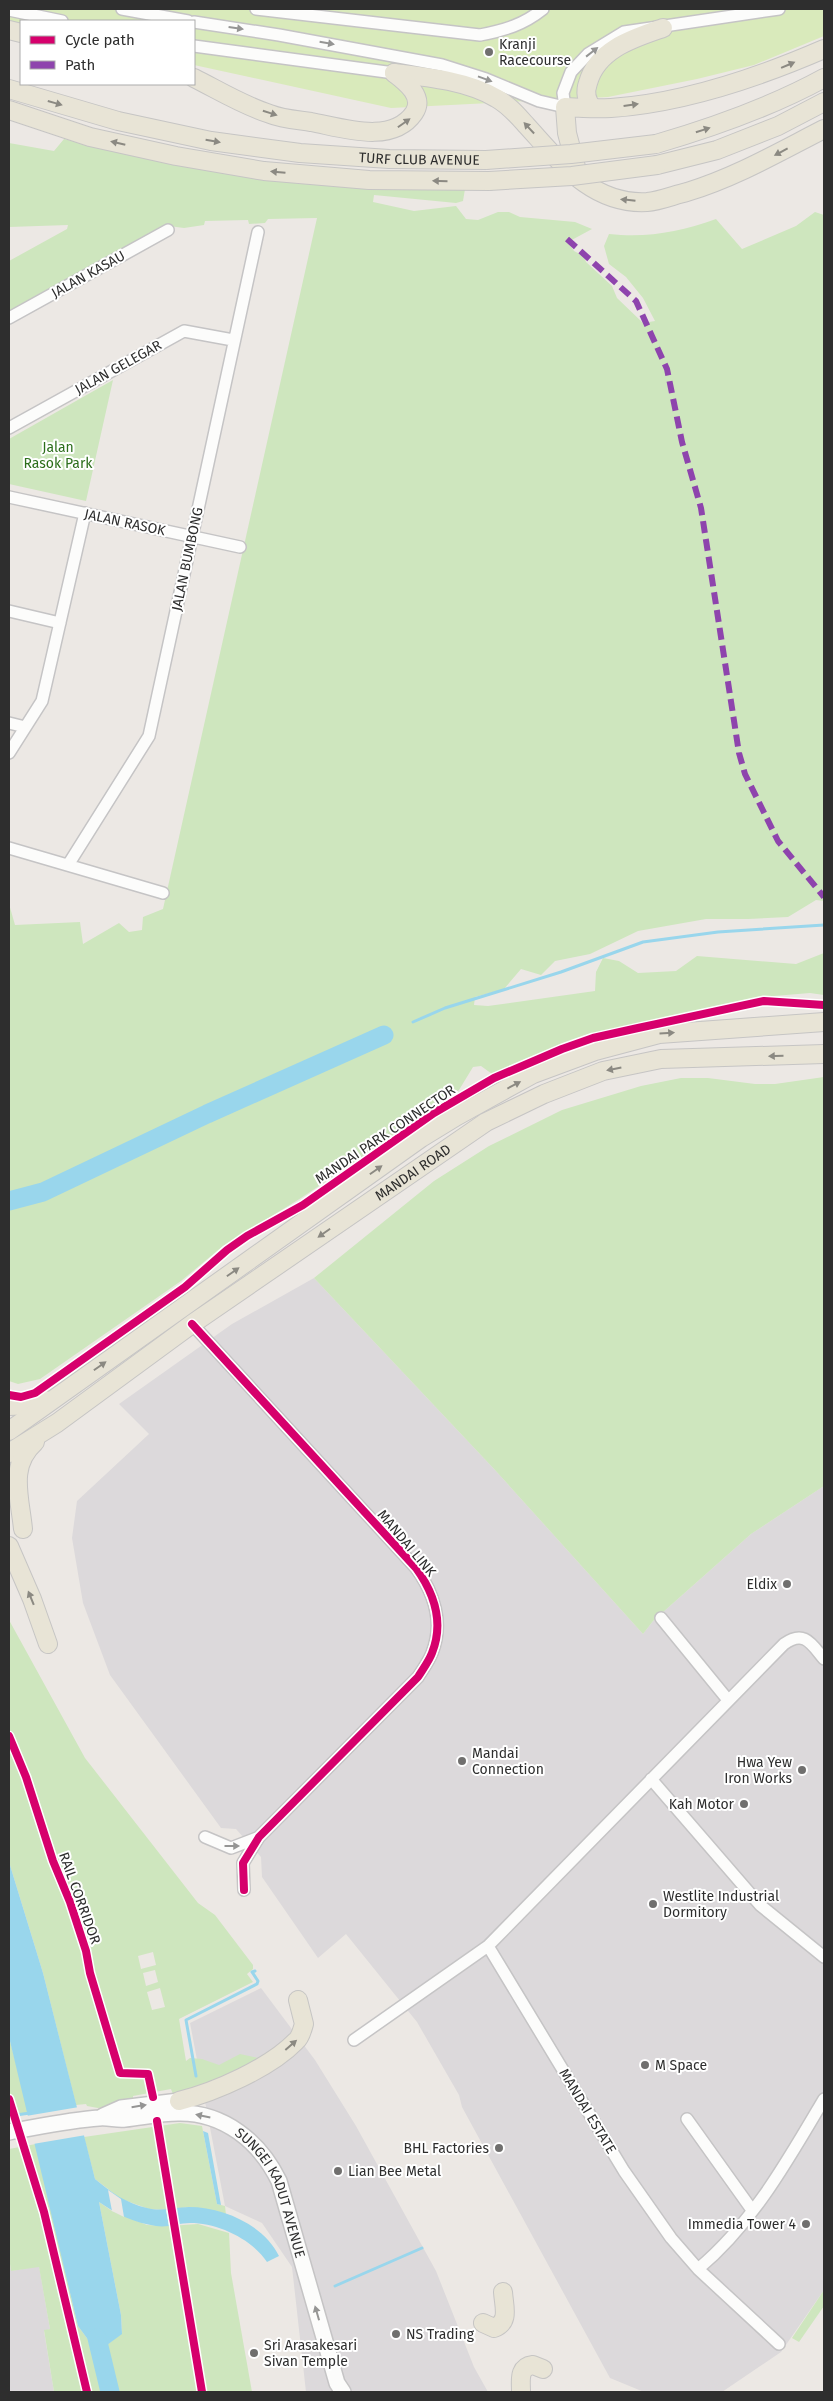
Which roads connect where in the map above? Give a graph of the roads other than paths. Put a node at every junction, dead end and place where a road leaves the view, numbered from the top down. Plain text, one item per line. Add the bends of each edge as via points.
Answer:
1 (122, 9) edge
2 (256, 9) edge
3 (543, 9) edge
4 (779, 9) edge
5 (9, 10) edge
6 (57, 20) edge
7 (182, 20) edge
8 (195, 22) edge
9 (663, 28) junction
10 (195, 46) edge
11 (824, 49) edge
12 (394, 73) junction
13 (195, 78) edge
14 (824, 78) edge
15 (9, 89) edge
16 (824, 102) edge
17 (565, 107) junction
18 (592, 108) junction
19 (9, 110) edge
20 (824, 129) edge
21 (588, 187) junction
22 (168, 230) dead end
23 (258, 232) dead end
24 (9, 318) edge
25 (233, 340) junction
26 (9, 428) edge
27 (9, 497) edge
28 (85, 513) junction
29 (192, 536) junction
30 (240, 546) dead end
31 (9, 612) edge
32 (60, 623) junction
33 (9, 723) edge
34 (25, 727) junction
35 (9, 753) edge
36 (9, 848) edge
37 (68, 865) junction
38 (163, 893) dead end
39 (824, 1022) edge
40 (824, 1054) edge
41 (336, 1199) junction
42 (364, 1205) junction
43 (192, 1324) junction
44 (61, 1394) junction
45 (9, 1406) edge
46 (9, 1431) edge
47 (16, 1454) edge
48 (10, 1500) edge
49 (9, 1546) edge
50 (661, 1618) dead end
51 (48, 1644) dead end
52 (824, 1659) edge
53 (728, 1700) junction
54 (651, 1779) junction
55 (205, 1837) dead end
56 (258, 1837) junction
57 (244, 1890) dead end
58 (488, 1946) junction
59 (824, 1956) edge
60 (298, 2000) dead end
61 (354, 2040) dead end
62 (824, 2099) edge
63 (179, 2101) joint
64 (94, 2119) junction
65 (687, 2119) dead end
66 (14, 2131) edge
67 (752, 2210) junction
68 (698, 2269) junction
69 (503, 2292) dead end
70 (483, 2323) dead end
71 (779, 2344) dead end
72 (543, 2369) dead end
73 (343, 2392) edge
74 (521, 2392) edge

1 - 7 street
2 - 3 street via 480,35 510,29
4 - 9 street
5 - 6 street
8 -> 17 street via 442,65
17 -> 9 street via 565,85 588,54 624,32
9 - 18 main road via 620,44 602,59 590,75 586,90
10 - 12 street
18 -> 11 main road via 653,102 715,88 773,71
13 -> 12 main road via 270,114 357,131 379,131 404,125 417,109 418,101 412,90
21 -> 12 main road via 497,98 470,87
15 -> 14 main road, TURF CLUB AVENUE, bridge via 118,121 211,141 300,154 486,160 656,144 760,108
16 -> 19 main road, TURF CLUB AVENUE, bridge via 778,126 717,150 657,165 572,176 489,181 369,180 264,171 90,137
17 - 18 main road
17 - 21 main road via 574,162
20 -> 21 main road via 742,172 672,196 646,202 615,198
22 - 24 street, JALAN KASAU
23 - 25 street, JALAN BUMBONG
25 - 26 street, JALAN GELEGAR via 184,331
25 - 29 street, JALAN BUMBONG
27 - 28 street, JALAN RASOK
28 - 29 street, JALAN RASOK
28 - 32 street
29 - 30 street, JALAN RASOK
29 - 37 street, JALAN BUMBONG via 149,736
31 - 32 street
32 - 34 street via 42,701
33 - 34 street
34 - 35 street
36 - 37 street
37 - 38 street
41 -> 39 main road, MANDAI ROAD via 456,1116 533,1074 595,1051 659,1034
40 -> 42 main road, MANDAI ROAD via 661,1060 603,1071 486,1122
41 - 42 main road via 356,1196
44 -> 41 main road, MANDAI ROAD
42 -> 43 main road, MANDAI ROAD
43 - 47 main road, MANDAI ROAD
43 - 56 street, MANDAI LINK via 416,1568 428,1584 436,1613 437,1633 432,1654 418,1676
44 - 45 main road via 31,1405
44 - 46 main road, MANDAI ROAD
47 - 48 main road, MANDAI ROAD via 10,1480
47 - 48 main road via 24,1529
51 -> 49 main road
50 - 53 street
52 - 53 street via 807,1640 793,1638
53 - 54 street
54 - 58 street
54 - 59 street via 760,1905
55 -> 56 street, MANDAI LINK via 231,1848
56 - 57 street, MANDAI LINK via 244,1863
58 - 61 street
58 - 68 street, MANDAI ESTATE via 624,2171 671,2238
63 -> 60 main road via 251,2072 297,2041 304,2024
62 - 67 street via 787,2162
64 -> 63 street, SUNGEI KADUT AVENUE via 121,2108
64 - 66 street, SUNGEI KADUT AVENUE
73 -> 64 street, SUNGEI KADUT AVENUE via 337,2383 279,2181 257,2146 230,2126 198,2115 178,2113
65 - 67 street
67 - 68 street via 722,2248
68 - 71 street, MANDAI ESTATE
69 - 70 main road via 506,2318 503,2323 494,2328
72 - 74 main road via 533,2365 524,2369

